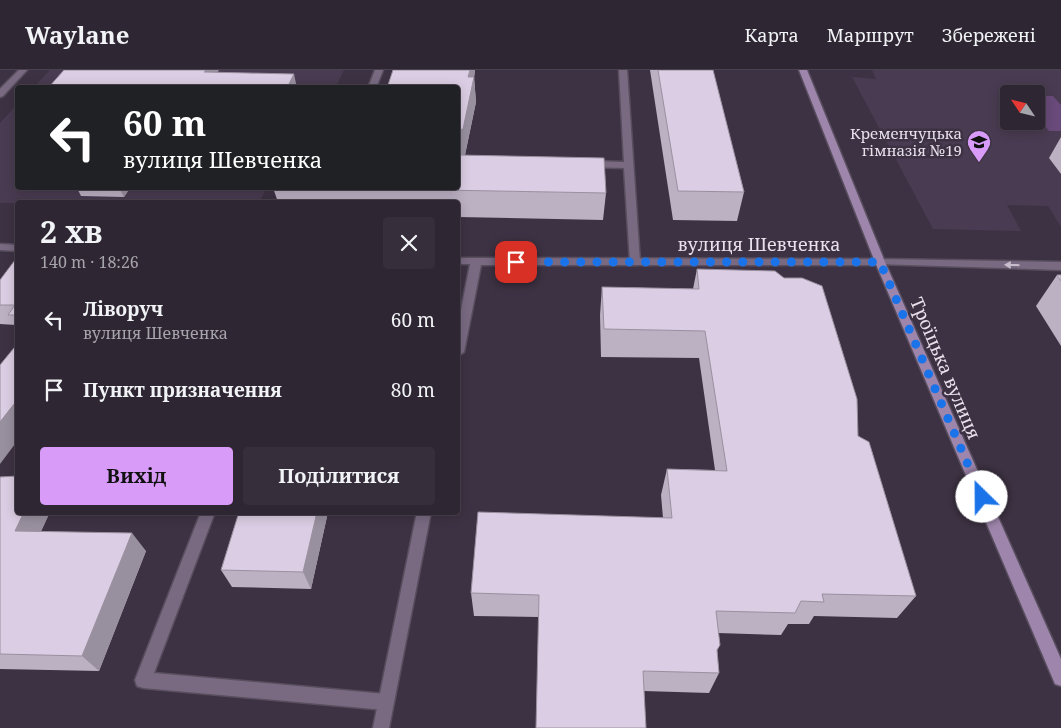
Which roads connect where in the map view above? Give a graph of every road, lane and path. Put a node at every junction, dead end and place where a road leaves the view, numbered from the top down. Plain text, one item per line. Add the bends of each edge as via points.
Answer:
1 (23, 70) edge
2 (379, 70) edge
3 (622, 70) edge
4 (803, 70) edge
5 (373, 85) edge
6 (0, 94) edge
7 (581, 163) edge
8 (629, 165) junction
9 (0, 247) edge
10 (15, 248) edge
11 (460, 261) edge
12 (476, 261) junction
13 (635, 262) junction
14 (880, 262) junction
15 (1061, 266) edge
16 (460, 342) edge
17 (207, 515) edge
18 (423, 515) edge
19 (1061, 678) edge
20 (386, 702) junction
21 (381, 728) edge

1 - 6 street
2 - 5 street
3 - 8 street
4 - 14 main road, Троїцька вулиця
7 - 8 street
8 - 13 street
9 - 10 street
11 - 12 street, вулиця Шевченка
12 - 13 street, вулиця Шевченка
12 - 16 street
13 - 14 street, вулиця Шевченка
15 -> 14 street, вулиця Шевченка
14 - 19 main road, Троїцька вулиця
17 - 20 street via 143,680
18 - 20 street
20 - 21 street

